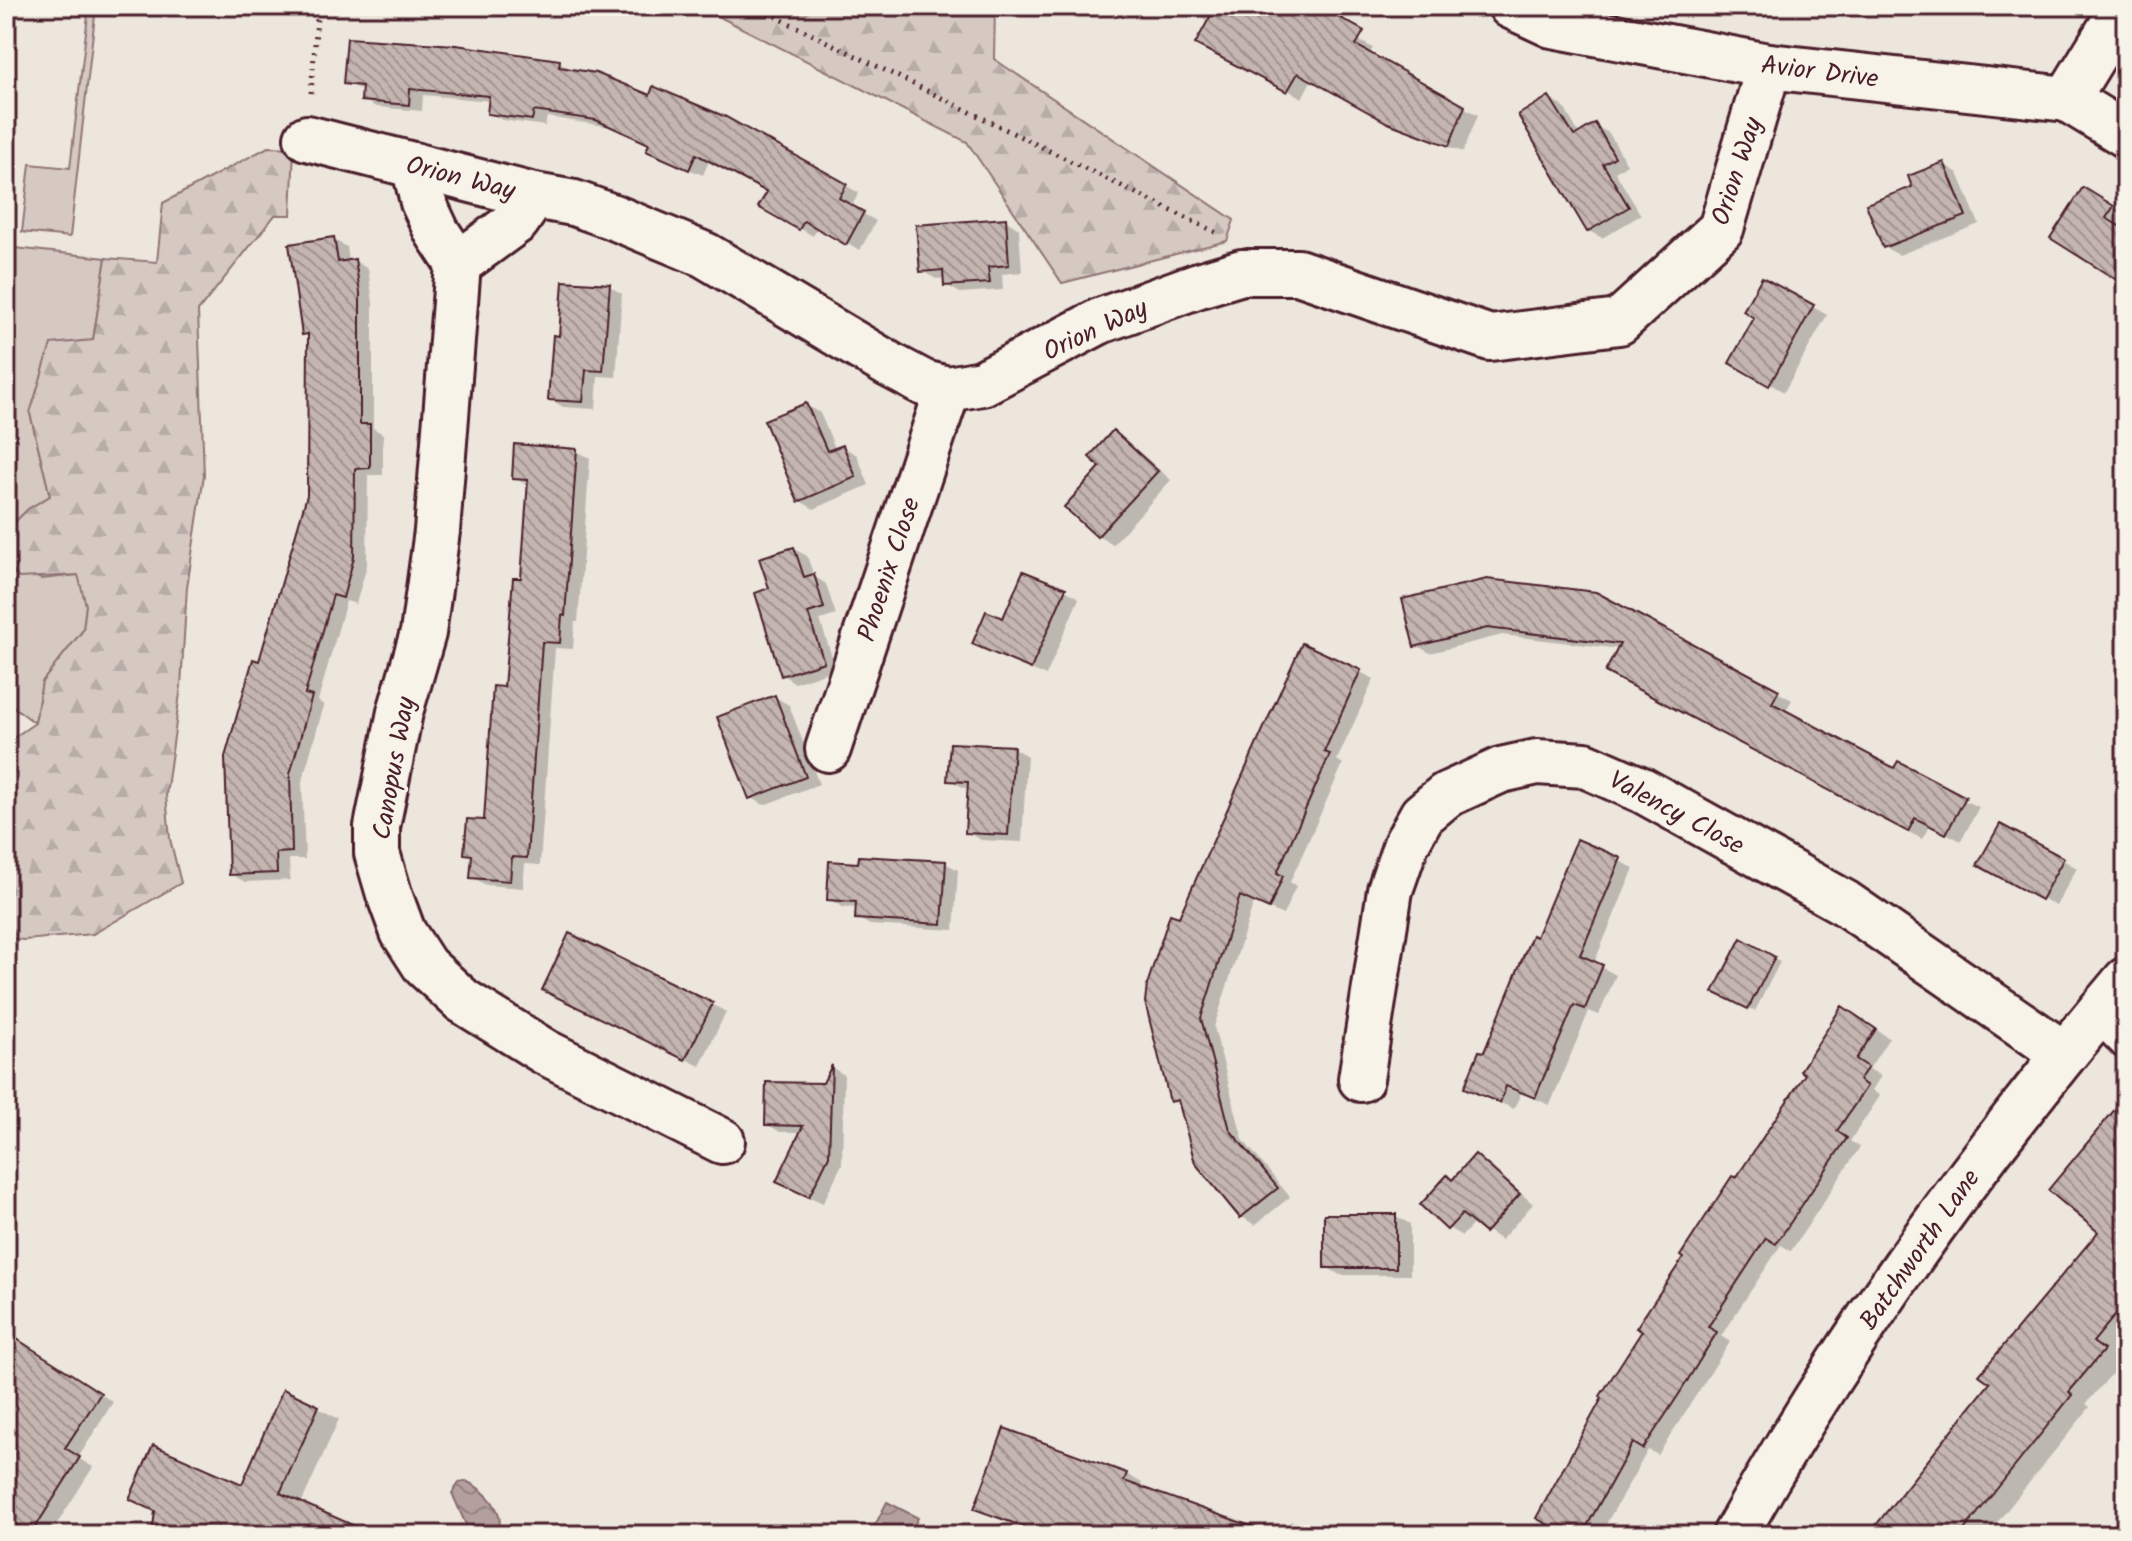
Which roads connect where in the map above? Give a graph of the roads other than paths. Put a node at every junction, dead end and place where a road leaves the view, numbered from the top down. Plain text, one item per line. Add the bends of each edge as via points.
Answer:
1 (1511, 6) edge
2 (2124, 6) edge
3 (1769, 66) junction
4 (2067, 99) junction
5 (2126, 135) edge
6 (307, 138) road end
7 (414, 165) junction
8 (534, 196) junction
9 (458, 264) junction
10 (948, 389) junction
11 (828, 749) dead end
12 (2126, 980) edge
13 (2095, 1017) junction
14 (2126, 1048) edge
15 (2064, 1054) junction
16 (1361, 1079) dead end
17 (722, 1141) dead end
18 (1735, 1535) edge

1 - 3 street, Avior Drive via 1552,25
2 - 4 street
3 - 4 street, Avior Drive
3 - 10 street, Orion Way via 1721,229 1619,322 1490,338 1298,272 1242,272 1100,321 982,383
4 - 5 street, Avior Drive
6 - 7 street, Orion Way
7 - 8 street, Orion Way
7 - 9 street via 423,202
8 - 9 street via 517,221
8 - 10 street, Orion Way via 574,203 705,255 890,365
9 - 17 street, Canopus Way via 437,531 423,633 400,712 377,827 377,853 389,894 403,932 425,966 463,1001 545,1052
10 - 11 street, Phoenix Close
12 - 13 street, Batchworth Lane
13 - 14 lane
13 - 15 street, Batchworth Lane
15 - 16 street, Valency Close via 1845,903 1642,790 1585,765 1537,762 1501,770 1446,795 1422,815 1390,890
15 - 18 street, Batchworth Lane via 1942,1214 1822,1388

